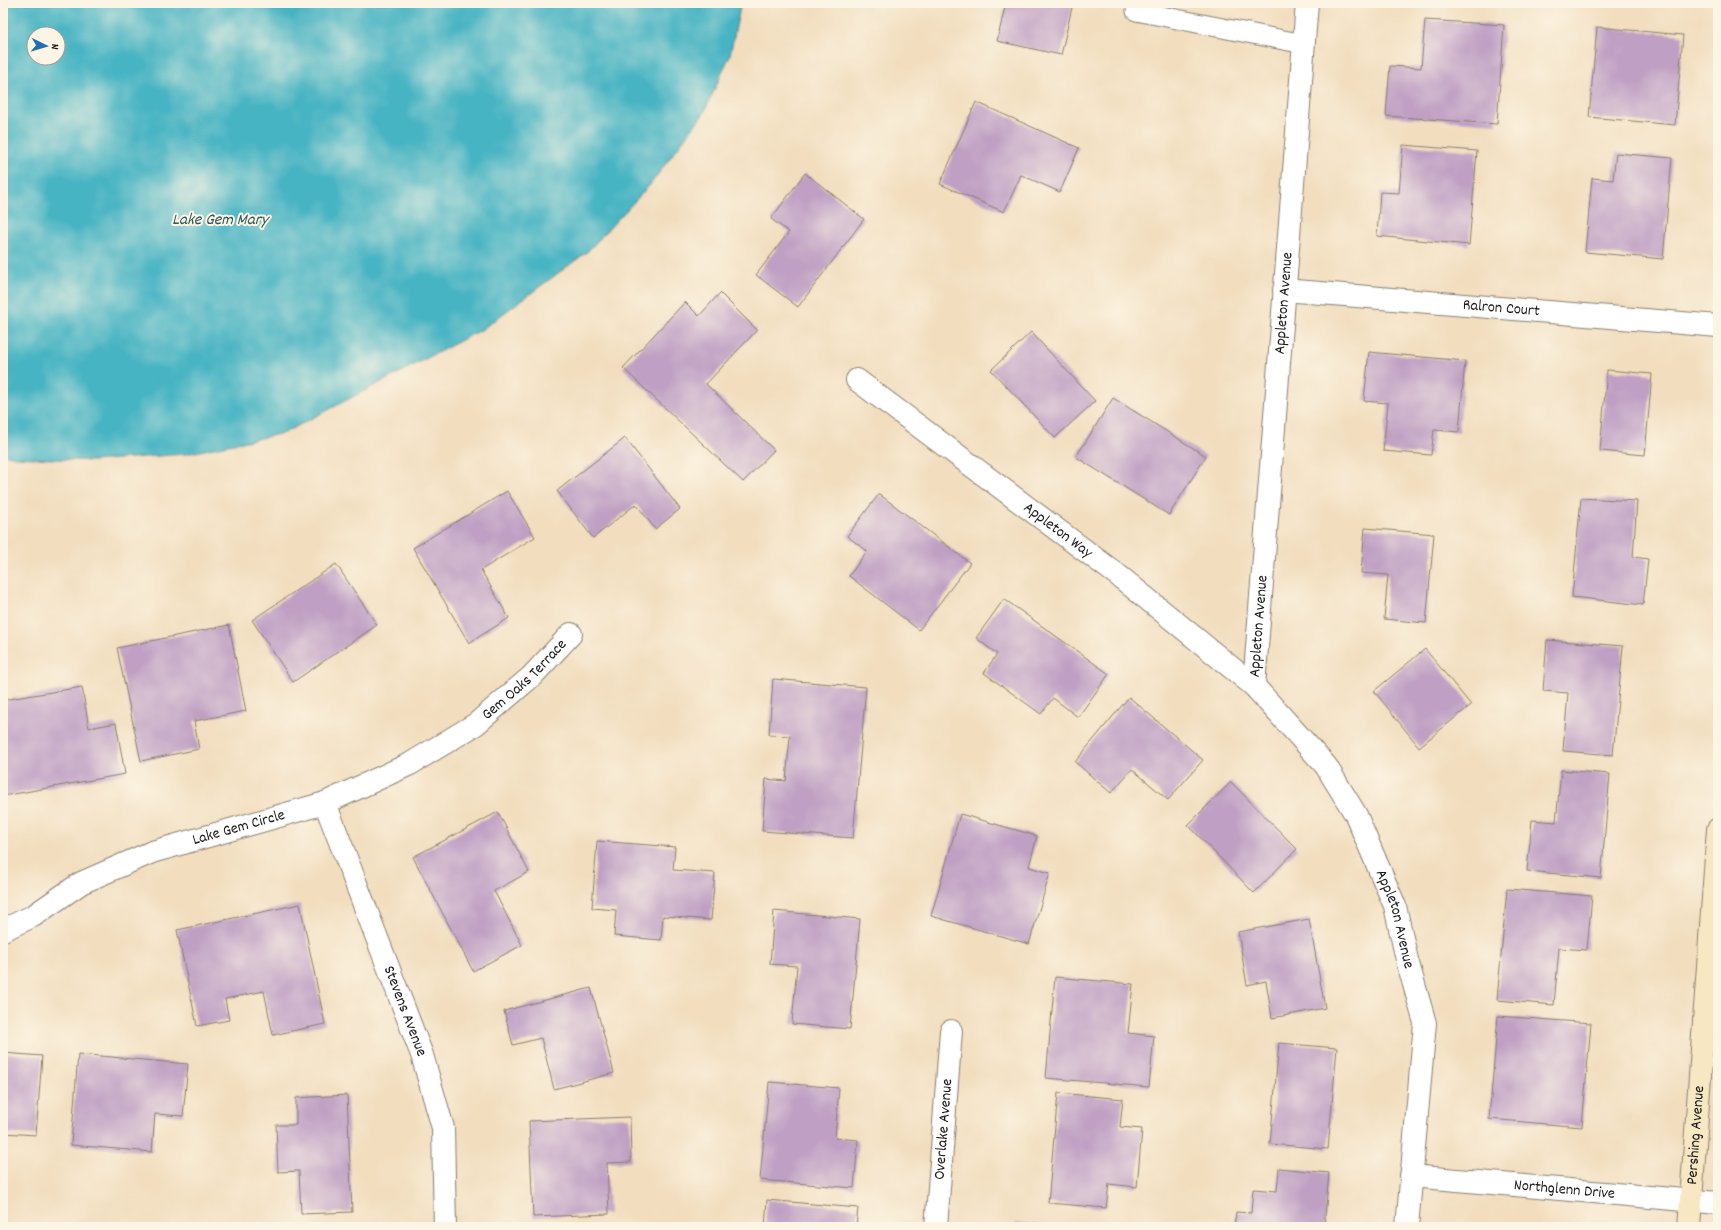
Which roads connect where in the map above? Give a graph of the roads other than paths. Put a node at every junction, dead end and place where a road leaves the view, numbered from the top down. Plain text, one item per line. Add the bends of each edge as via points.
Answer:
1 (1307, 3) edge
2 (1136, 11) dead end
3 (1304, 44) junction
4 (1284, 290) junction
5 (1718, 326) edge
6 (857, 380) dead end
7 (571, 634) dead end
8 (1254, 686) junction
9 (476, 724) joint
10 (325, 803) junction
11 (1718, 829) edge
12 (3, 930) edge
13 (951, 1031) dead end
14 (1411, 1176) junction
15 (1691, 1200) junction
16 (1718, 1203) edge
17 (445, 1227) edge
18 (936, 1227) edge
19 (1407, 1227) edge
20 (1689, 1227) edge

1 - 3 street, Appleton Avenue
2 - 3 lane
3 - 4 street, Appleton Avenue
4 - 5 street, Ralron Court
4 - 8 street, Appleton Avenue
6 - 8 street, Appleton Way via 1119,576
7 - 9 street, Gem Oaks Terrace via 532,676
8 - 14 street, Appleton Avenue via 1326,766 1356,815 1395,906 1425,1023
9 - 10 street, Lake Gem Circle via 410,764
10 - 12 street, Lake Gem Circle via 152,852 81,883 33,916
10 - 17 street, Stevens Avenue via 422,1055 443,1128
11 - 15 street, Pershing Avenue
13 - 18 street, Overlake Avenue
14 - 15 street, Northglenn Drive
14 - 19 street, Appleton Avenue
15 - 16 street, Northglenn Drive
15 - 20 street, Pershing Avenue

